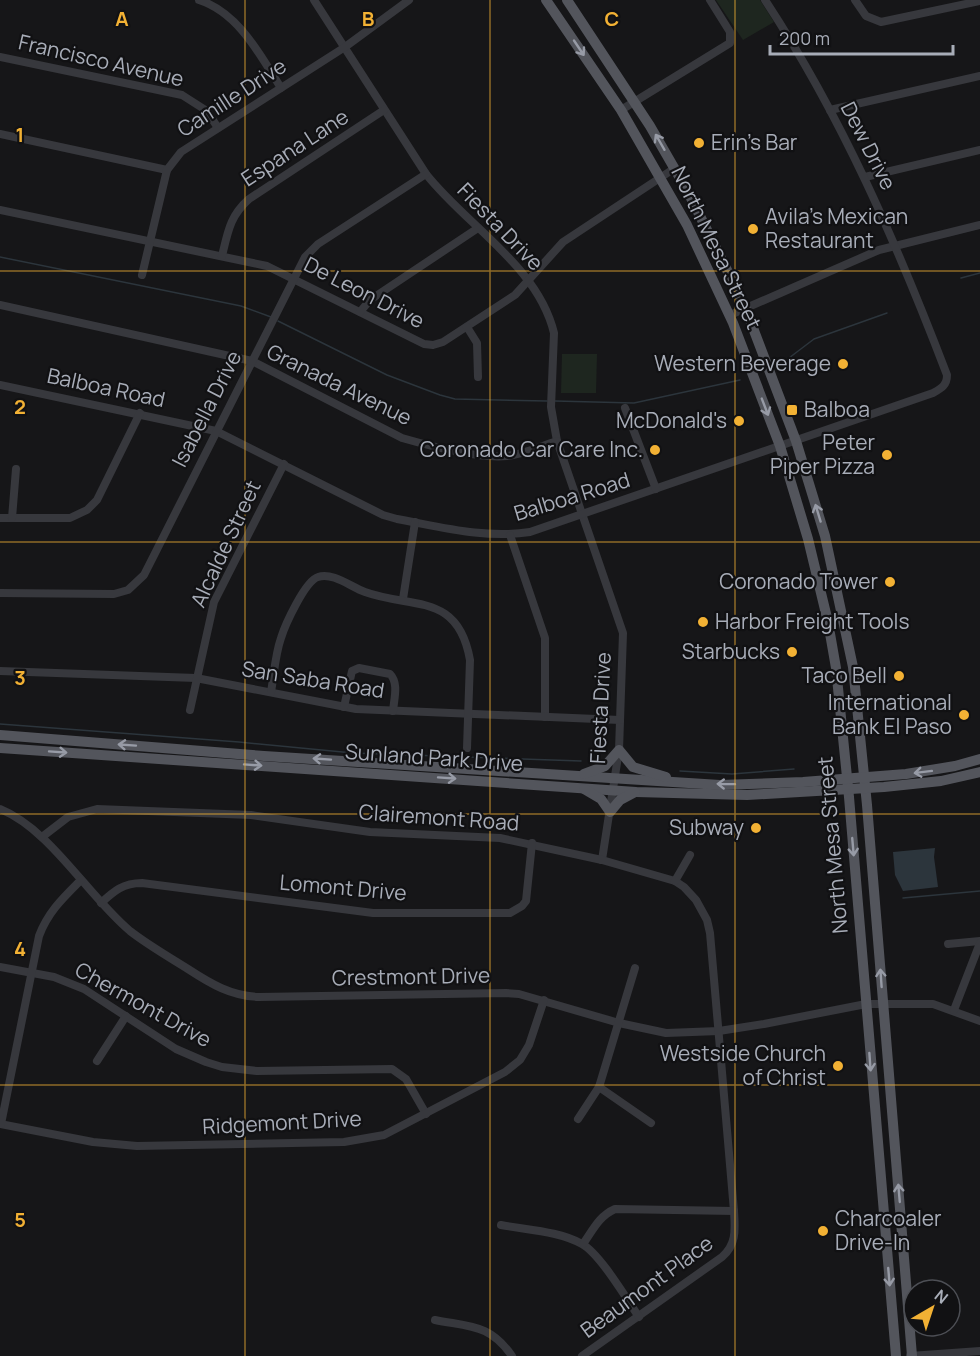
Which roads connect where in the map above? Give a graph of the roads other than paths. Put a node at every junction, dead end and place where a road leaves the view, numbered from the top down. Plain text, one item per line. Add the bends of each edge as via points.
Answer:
1 (199, 0) edge
2 (314, 0) edge
3 (409, 0) edge
4 (546, 0) edge
5 (567, 0) edge
6 (710, 0) edge
7 (765, 0) edge
8 (855, 0) edge
9 (980, 1) edge
10 (345, 47) junction
11 (0, 57) edge
12 (980, 76) edge
13 (281, 88) junction
14 (635, 101) junction
15 (384, 110) junction
16 (621, 110) junction
17 (830, 110) junction
18 (218, 128) junction
19 (0, 134) edge
20 (980, 150) edge
21 (675, 168) junction
22 (167, 170) junction
23 (426, 174) junction
24 (661, 177) junction
25 (865, 177) junction
26 (0, 210) edge
27 (980, 225) edge
28 (477, 228) junction
29 (149, 242) junction
30 (896, 244) junction
31 (222, 256) junction
32 (142, 275) dead end
33 (294, 278) junction
34 (529, 280) junction
35 (0, 305) edge
36 (745, 307) junction
37 (360, 312) junction
38 (730, 315) junction
39 (467, 327) junction
40 (252, 361) junction
41 (478, 377) dead end
42 (946, 383) joint
43 (0, 385) edge
44 (625, 408) dead end
45 (140, 413) junction
46 (216, 431) junction
47 (557, 441) junction
48 (796, 441) junction
49 (780, 446) junction
50 (284, 464) junction
51 (16, 469) dead end
52 (656, 489) junction
53 (582, 515) junction
54 (0, 518) edge
55 (12, 518) junction
56 (415, 522) junction
57 (510, 535) junction
58 (825, 536) junction
59 (808, 539) junction
60 (0, 593) edge
61 (403, 599) junction
62 (853, 667) junction
63 (836, 668) junction
64 (0, 671) edge
65 (196, 678) junction
66 (271, 692) junction
67 (344, 707) junction
68 (190, 710) dead end
69 (393, 711) junction
70 (469, 714) junction
71 (545, 717) junction
72 (620, 720) junction
73 (0, 735) edge
74 (0, 748) edge
75 (467, 748) dead end
76 (619, 750) junction
77 (979, 765) edge
78 (579, 782) junction
79 (681, 782) junction
80 (865, 782) junction
81 (614, 784) junction
82 (848, 784) junction
83 (747, 790) junction
84 (636, 792) junction
85 (0, 809) edge
86 (610, 812) junction
87 (42, 837) junction
88 (532, 843) junction
89 (690, 855) dead end
90 (602, 860) junction
91 (81, 880) junction
92 (675, 881) junction
93 (101, 903) junction
94 (980, 942) edge
95 (948, 944) dead end
96 (0, 967) edge
97 (634, 968) dead end
98 (31, 973) junction
99 (544, 1000) junction
100 (866, 1004) junction
101 (882, 1004) junction
102 (954, 1010) junction
103 (126, 1016) junction
104 (980, 1021) edge
105 (619, 1023) junction
106 (718, 1031) junction
107 (97, 1061) dead end
108 (599, 1087) junction
109 (426, 1114) junction
110 (578, 1119) dead end
111 (651, 1123) dead end
112 (0, 1124) edge
113 (734, 1211) junction
114 (501, 1226) dead end
115 (583, 1245) junction
116 (639, 1317) junction
117 (435, 1320) dead end
118 (980, 1351) edge
119 (512, 1356) edge
120 (582, 1356) edge
121 (896, 1356) edge
122 (911, 1356) edge

1 - 13 street via 240,28
2 - 10 street, Fiesta Drive
3 - 10 street, Camille Drive
4 -> 16 main road, North Mesa Street
5 - 14 main road, North Mesa Street
6 - 14 street via 730,32 732,39 728,45
7 - 17 street, Dew Drive
8 - 9 street via 866,16 881,21
10 - 13 street, Camille Drive
10 - 15 street, Fiesta Drive
11 - 18 street, Francisco Avenue via 182,95 207,111
12 - 17 street
13 - 18 street, Camille Drive
14 - 16 street
21 -> 14 main road, North Mesa Street
15 - 23 street, Fiesta Drive
15 - 31 street, Espana Lane via 249,199 231,220
16 - 24 main road, North Mesa Street
17 - 25 street, Dew Drive
18 - 22 street, Camille Drive via 181,152
19 - 22 street
20 - 25 street
21 - 24 street, De Leon Drive
21 - 36 main road, North Mesa Street
22 - 29 street, Camille Drive
23 - 28 street, Fiesta Drive
23 - 33 street, Isabella Drive via 318,244 305,257
24 - 34 street, De Leon Drive via 563,242
24 - 38 main road, North Mesa Street
25 - 30 street, Dew Drive
26 - 29 street, De Leon Drive
27 - 30 street
28 - 34 street, Fiesta Drive
28 - 37 street via 370,300
29 - 31 street, De Leon Drive
29 - 32 street, Camille Drive
30 - 36 street
30 - 42 street, Dew Drive via 947,375
31 - 33 street, De Leon Drive via 267,266
33 - 37 street, De Leon Drive
33 - 40 street, Isabella Drive
34 - 39 street, De Leon Drive via 515,295
34 - 47 street, Fiesta Drive via 554,333 552,404
35 - 40 street, Granada Avenue
36 - 38 street
36 - 48 main road, North Mesa Street
37 - 39 street, De Leon Drive via 424,344 443,342
38 -> 49 main road, North Mesa Street
39 - 41 street via 477,343
40 - 46 street, Isabella Drive
40 - 47 street, Granada Avenue via 402,438 425,445 509,456
42 - 48 street, Balboa Road via 933,393
43 - 45 street, Balboa Road
44 - 52 street
45 - 46 street, Balboa Road
45 - 55 street via 97,500 87,510 70,518
46 - 50 street, Balboa Road
46 - 60 street, Isabella Drive via 144,575 128,590 114,594
47 - 53 street, Fiesta Drive
48 - 49 street, Balboa Road
58 -> 48 main road, North Mesa Street
49 - 52 street, Balboa Road
49 - 59 main road, North Mesa Street
50 - 56 street, Balboa Road via 383,515
50 - 65 street, Alcalde Street via 214,602
51 - 55 street
52 - 53 street, Balboa Road
53 - 57 street, Balboa Road
53 - 72 street, Fiesta Drive via 622,633
54 - 55 street
56 - 57 street, Balboa Road via 472,533
56 - 61 street
57 - 71 street via 545,638
58 - 59 main road
58 - 62 main road, North Mesa Street
59 - 63 main road, North Mesa Street
61 - 66 street via 371,594 331,576 311,581 281,639
61 - 70 street via 437,609 462,634 470,660
62 - 63 main road
62 - 80 main road, North Mesa Street
63 - 82 main road, North Mesa Street
64 - 65 street, San Saba Road
65 - 66 street, San Saba Road
65 - 68 street, Alcalde Street
66 - 67 street, San Saba Road
67 - 69 street, San Saba Road
67 - 69 street via 350,676 359,668 390,674 395,682
69 - 70 street, San Saba Road
70 - 71 street, San Saba Road
70 - 75 street
71 - 72 street, San Saba Road
72 - 76 street, Fiesta Drive
78 -> 73 main road, Sunland Park Drive
74 -> 78 main road, Sunland Park Drive
76 - 78 main road via 604,767
76 - 79 main road via 633,767
76 - 81 street, Fiesta Drive
77 - 80 main road, Sunland Park Drive
78 - 81 main road, Sunland Park Drive
78 - 86 main road via 600,797
79 - 81 main road, Sunland Park Drive
83 -> 79 main road, Sunland Park Drive
80 - 82 main road, Sunland Park Drive
101 -> 80 main road, North Mesa Street
81 - 84 main road, Sunland Park Drive
81 - 86 street, Fiesta Drive
82 - 83 main road, Sunland Park Drive
82 -> 100 main road, North Mesa Street
83 - 84 main road, Sunland Park Drive
84 - 86 main road via 620,800
85 - 87 street, Crestmont Drive
86 - 90 street, Fiesta Drive
87 - 88 street, Clairemont Road via 68,817 97,809 251,815 370,832 500,837
87 - 91 street, Crestmont Drive
88 - 90 street, Clairemont Road
88 - 93 street, Lomont Drive via 526,901 510,913 373,913 142,883 124,885
89 - 92 street
90 - 92 street, Clairemont Road
91 - 93 street, Crestmont Drive
91 - 98 street via 44,922
92 - 106 street, Clairemont Road via 696,900 707,920
93 - 99 street, Crestmont Drive via 139,937 235,995 506,993
94 - 95 street
94 - 102 street
96 - 98 street, Chermont Drive
97 - 105 street
98 - 103 street, Chermont Drive via 84,989
98 - 112 street
99 - 105 street, Crestmont Drive
99 - 109 street, Ridgemont Drive via 530,1045 520,1060
100 - 101 street, Crestmont Drive
100 - 106 street, Crestmont Drive
100 -> 121 main road, North Mesa Street
101 - 102 street, Crestmont Drive via 933,1004
122 -> 101 main road, North Mesa Street
102 - 104 street, Crestmont Drive
103 - 107 street
103 - 109 street, Chermont Drive via 176,1049 222,1067 257,1071 392,1069 406,1079
105 - 106 street, Crestmont Drive via 666,1033
105 - 108 street
106 - 113 street, Beaumont Place
108 - 110 street
108 - 111 street
109 - 112 street, Ridgemont Drive via 384,1135 333,1142 136,1146
113 - 115 street via 615,1209 606,1213
113 - 116 street, Beaumont Place via 734,1239 728,1252
114 - 115 street via 566,1237
115 - 116 street via 595,1255
116 - 120 street, Beaumont Place
117 - 119 street via 485,1330 500,1340
118 - 122 street

